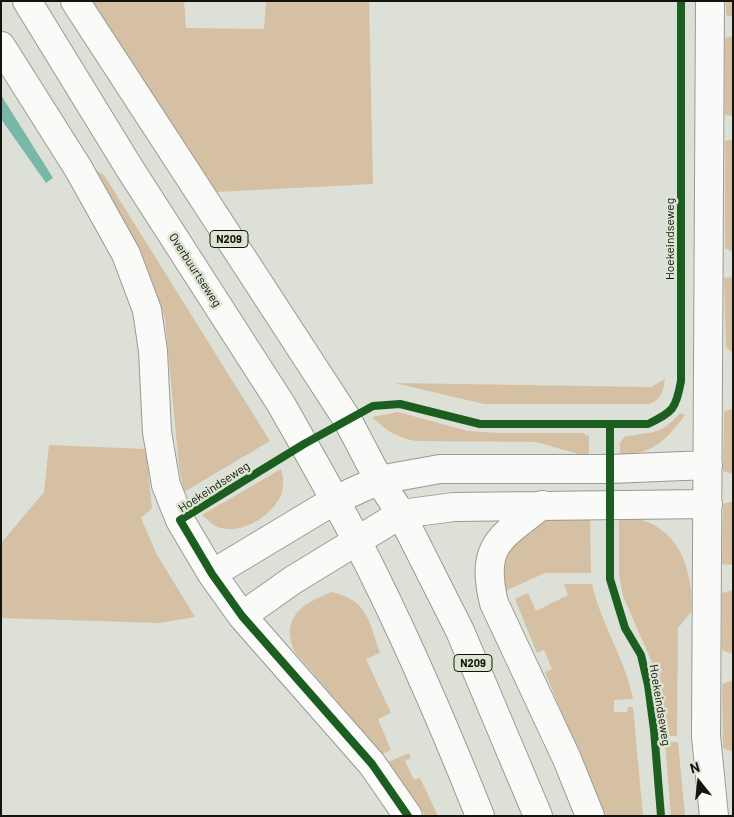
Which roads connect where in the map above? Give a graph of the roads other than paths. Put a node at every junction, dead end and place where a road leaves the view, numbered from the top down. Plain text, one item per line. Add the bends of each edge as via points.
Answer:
1 (27, 1) edge
2 (74, 1) edge
3 (710, 1) edge
4 (1, 46) edge
5 (708, 465) junction
6 (379, 480) junction
7 (335, 500) junction
8 (708, 504) junction
9 (542, 505) junction
10 (401, 514) junction
11 (357, 541) junction
12 (212, 574) junction
13 (242, 616) junction
14 (408, 816) edge
15 (480, 816) edge
16 (538, 816) edge
17 (590, 816) edge
18 (714, 816) edge

1 - 7 street, Overbuurtseweg via 130,169 282,404
2 - 6 street, N209 via 347,419
3 - 5 street
4 - 12 street, Hoekeindseweg via 83,176 126,254 143,301 153,351 157,432 166,485 180,520
5 - 6 street via 610,469 440,469
5 - 8 street
6 - 7 street
6 - 10 street, N209
7 - 11 street, Overbuurtseweg
7 - 12 street
8 - 9 street
8 - 18 street via 706,736
9 - 10 street via 454,508
9 - 17 street via 505,534 490,554 488,580 494,603
10 - 11 street
10 - 16 street, N209 via 460,631
11 - 13 street
11 - 15 street via 455,753
12 - 13 street, Hoekeindseweg
13 - 14 street, Hoekeindseweg via 372,764

